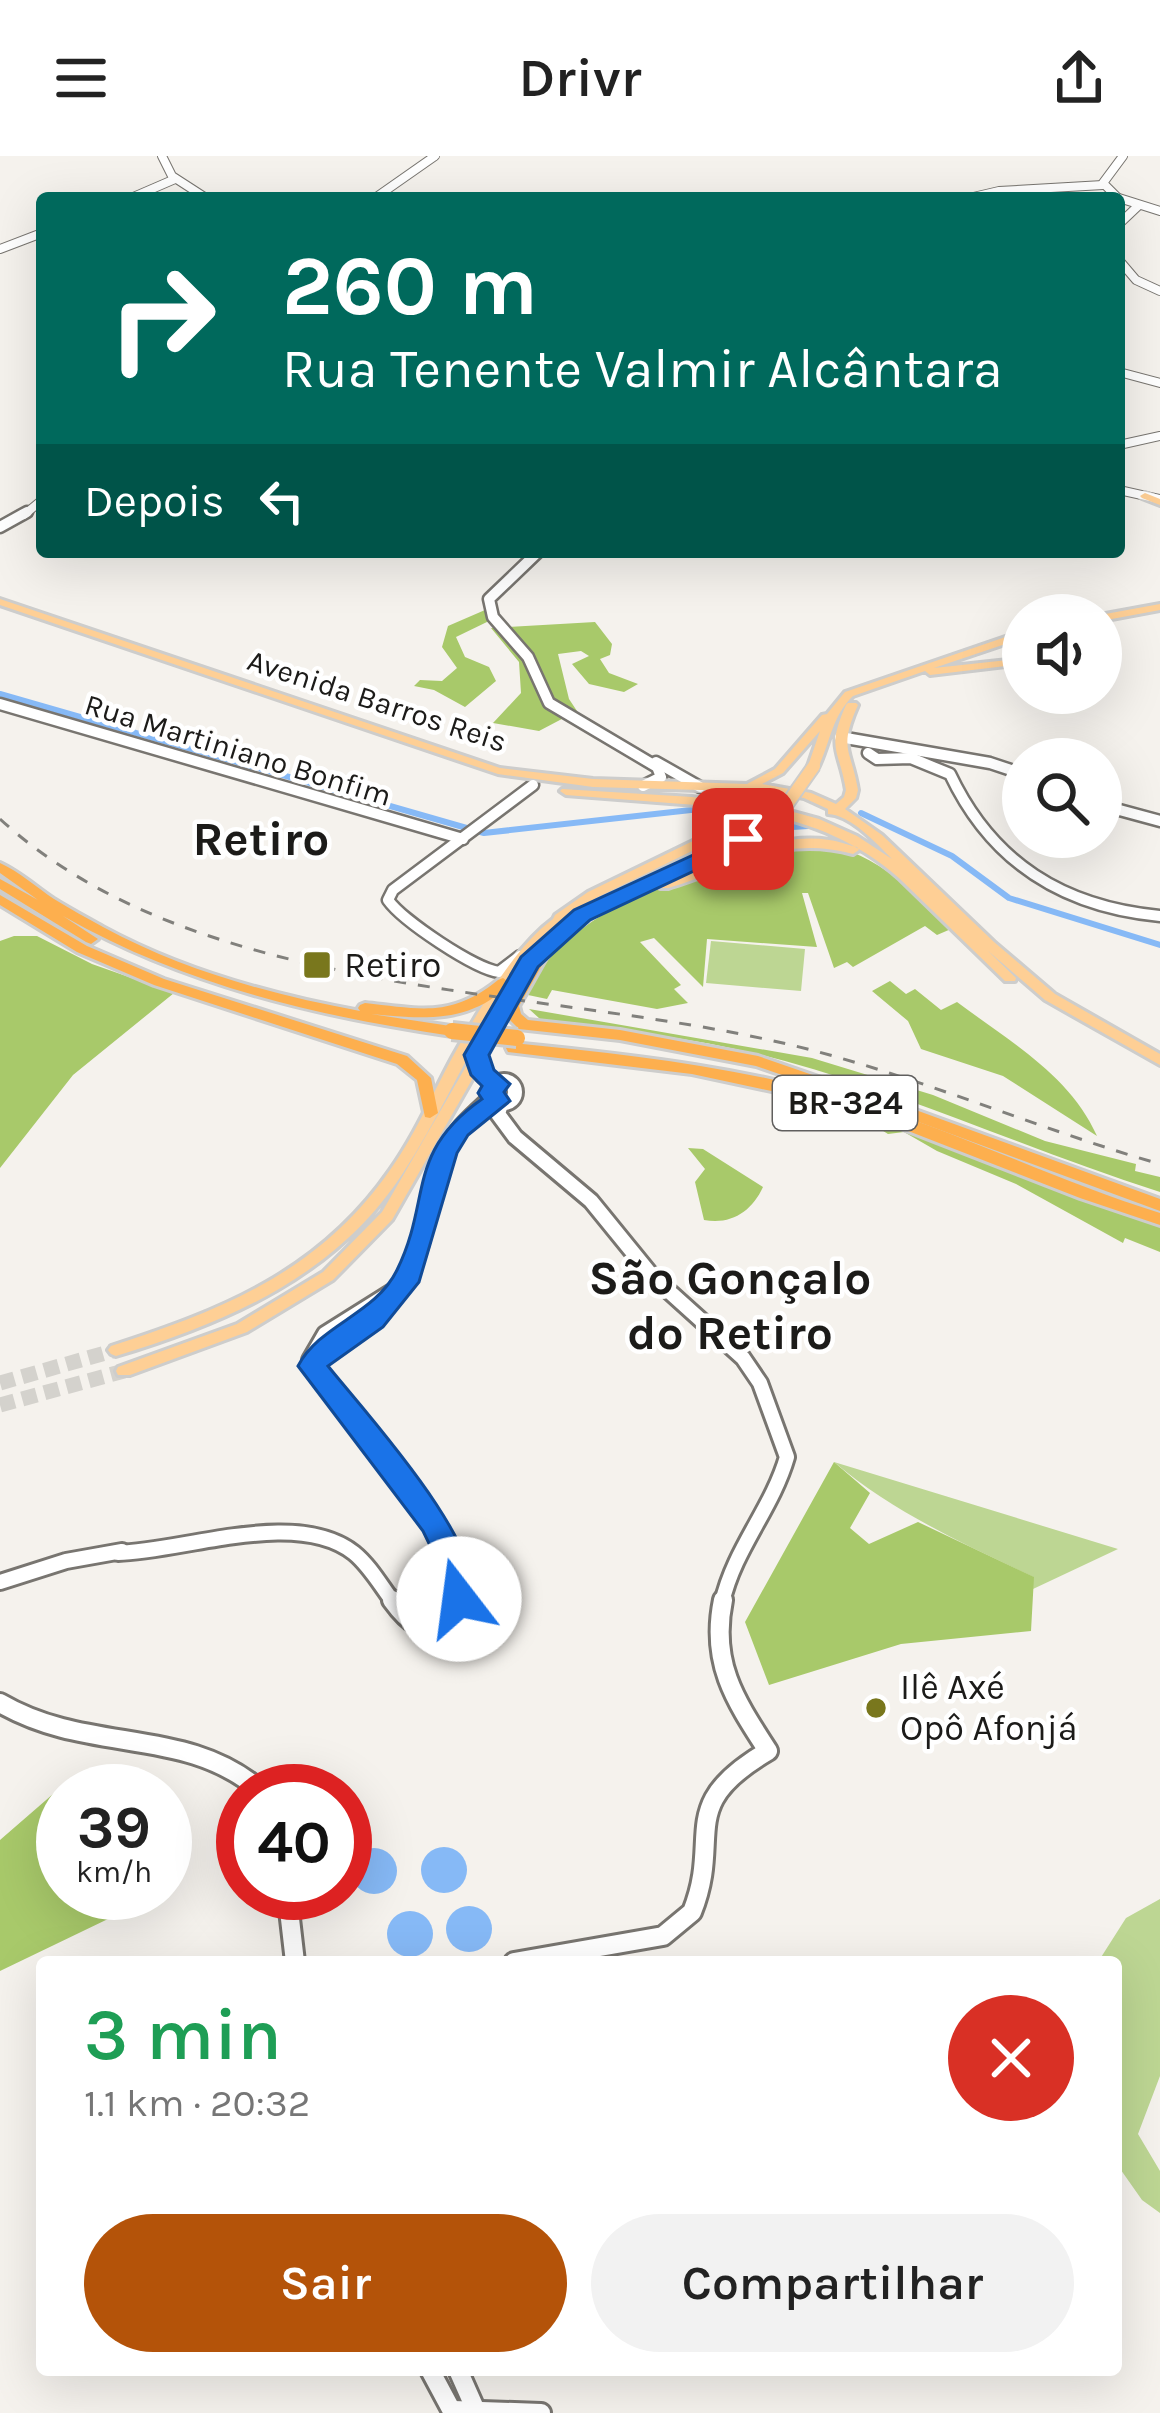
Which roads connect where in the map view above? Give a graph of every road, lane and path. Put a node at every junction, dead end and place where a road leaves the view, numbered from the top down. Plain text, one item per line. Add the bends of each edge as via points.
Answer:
1 (162, 156) edge
2 (435, 156) edge
3 (1123, 156) edge
4 (172, 178) junction
5 (1103, 185) junction
6 (145, 192) edge
7 (196, 192) edge
8 (384, 192) edge
9 (999, 192) edge
10 (1112, 192) edge
11 (1125, 201) edge
12 (1138, 206) junction
13 (1160, 212) edge
14 (1125, 218) edge
15 (36, 234) edge
16 (0, 248) edge
17 (1125, 267) edge
18 (1160, 291) edge
19 (1125, 373) edge
20 (1160, 382) edge
21 (1160, 436) edge
22 (1125, 445) edge
23 (1125, 491) edge
24 (1145, 496) joint
25 (1160, 499) edge
26 (36, 505) edge
27 (0, 527) edge
28 (530, 558) edge
29 (0, 604) edge
30 (1160, 610) edge
31 (1122, 617) edge
32 (1002, 640) edge
33 (974, 649) junction
34 (1002, 662) edge
35 (992, 665) junction
36 (0, 704) edge
37 (829, 732) junction
38 (896, 747) junction
39 (868, 753) junction
40 (641, 755) junction
41 (846, 763) junction
42 (1002, 767) edge
43 (515, 775) junction
44 (680, 776) junction
45 (661, 777) junction
46 (532, 785) junction
47 (643, 786) junction
48 (700, 787) junction
49 (730, 787) junction
50 (772, 794) junction
51 (681, 801) junction
52 (700, 802) junction
53 (838, 809) junction
54 (1122, 811) edge
55 (790, 813) junction
56 (1160, 821) edge
57 (862, 826) junction
58 (842, 835) junction
59 (466, 836) junction
60 (713, 837) junction
61 (741, 840) junction
62 (0, 867) edge
63 (910, 881) junction
64 (0, 883) edge
65 (643, 890) junction
66 (0, 898) edge
67 (613, 898) junction
68 (1160, 916) edge
69 (68, 927) junction
70 (548, 934) junction
71 (520, 956) junction
72 (503, 983) junction
73 (244, 989) junction
74 (451, 1036) junction
75 (515, 1042) junction
76 (477, 1055) junction
77 (1160, 1060) edge
78 (1160, 1071) edge
79 (483, 1091) junction
80 (851, 1094) junction
81 (436, 1115) junction
82 (1160, 1205) edge
83 (1160, 1220) edge
84 (288, 1271) junction
85 (313, 1286) junction
86 (116, 1350) tunnel mouth
87 (124, 1371) tunnel mouth
88 (0, 1582) edge
89 (0, 1703) edge
90 (224, 1764) edge
91 (290, 1920) edge
92 (294, 1956) edge
93 (544, 1956) edge
94 (433, 2376) edge
95 (461, 2376) edge
96 (476, 2410) edge
97 (453, 2411) edge
98 (541, 2413) edge

1 - 4 street
2 - 8 street
3 - 5 street
4 - 6 street
4 - 7 street
5 - 9 street
5 - 10 street
11 - 12 street
12 - 13 street
12 - 14 street
15 - 16 street
17 - 18 street
19 - 20 street
21 - 22 street
23 - 24 street
24 - 25 main road
26 - 27 street
28 - 40 street via 489,599 493,617 528,657 548,704
29 - 43 main road, Avenida Barros Reis
29 - 46 main road, Avenida Barros Reis
30 - 31 main road
32 - 33 main road
33 - 35 main road via 998,654
33 - 37 main road via 862,688 836,705
34 - 35 main road
35 - 37 main road via 933,671 875,691
36 - 59 street, Rua Martiniano Bonfim via 382,819
37 - 38 street
37 - 41 main road
37 - 49 main road via 773,776
37 - 50 main road
37 - 61 main road, bridge via 785,807
38 - 39 street
38 - 42 street
39 - 41 street
39 - 68 street via 950,774 985,829 1067,895 1106,910
40 - 44 street
40 - 45 street
41 - 53 main road via 854,790
43 - 46 main road
43 - 47 main road, Avenida Barros Reis
44 - 45 street
44 - 48 street
45 - 47 street
46 - 51 main road, Avenida Barros Reis
46 - 59 street
47 - 48 main road, Avenida Barros Reis
48 - 49 main road, Avenida Barros Reis
49 - 50 main road, Avenida Barros Reis
50 - 51 main road
50 - 53 main road
50 - 55 main road
51 - 52 main road, Avenida Barros Reis
52 - 55 main road, Avenida Barros Reis
52 - 60 main road via 740,815
53 - 57 main road
54 - 56 street
55 - 58 main road, Avenida Barros Reis
57 - 58 main road via 840,825
57 - 77 main road via 1034,985
58 - 63 main road, Avenida Barros Reis
59 - 71 street via 393,890 388,904 481,970 499,972
60 - 65 main road via 742,832 755,844
60 - 70 main road via 592,895
61 - 67 main road
61 - 70 main road via 625,885
62 - 73 highway, BR-324 via 103,932
63 - 65 main road via 844,846 804,841
63 - 78 main road, Avenida Barros Reis via 1028,993
64 - 69 highway, BR-324
65 - 67 main road
66 - 69 highway
66 - 81 highway via 70,943 159,982 402,1060 424,1078
67 - 70 main road
69 - 74 highway, BR-324 via 237,998 340,1024
70 - 71 main road
70 - 76 main road
70 - 80 highway via 512,1006 524,1024 758,1061
71 - 72 main road
72 - 73 highway via 480,1005 444,1014
72 - 79 main road
73 - 74 highway, BR-324
74 - 75 highway, BR-324
75 - 80 highway, BR-324 via 730,1063
75 - 83 highway, BR-324 via 703,1068 807,1093
76 - 79 main road
76 - 79 street
79 - 81 main road
79 - 88 street via 444,1153 403,1286 374,1320 312,1366 441,1535 458,1585 453,1618 433,1630 417,1627 361,1559 328,1539 281,1534 66,1561
79 - 93 street via 515,1137 560,1172 652,1276 750,1366 786,1447 768,1508 735,1561 720,1643 733,1698 768,1750 712,1799 698,1906 678,1929
80 - 82 highway, BR-324
81 - 84 main road via 363,1216
81 - 85 main road via 387,1216
84 - 85 main road
84 - 86 main road via 234,1308
85 - 87 main road via 227,1334
89 - 90 street via 66,1732
91 - 92 street
94 - 97 street
95 - 96 street
96 - 97 street
96 - 98 street

